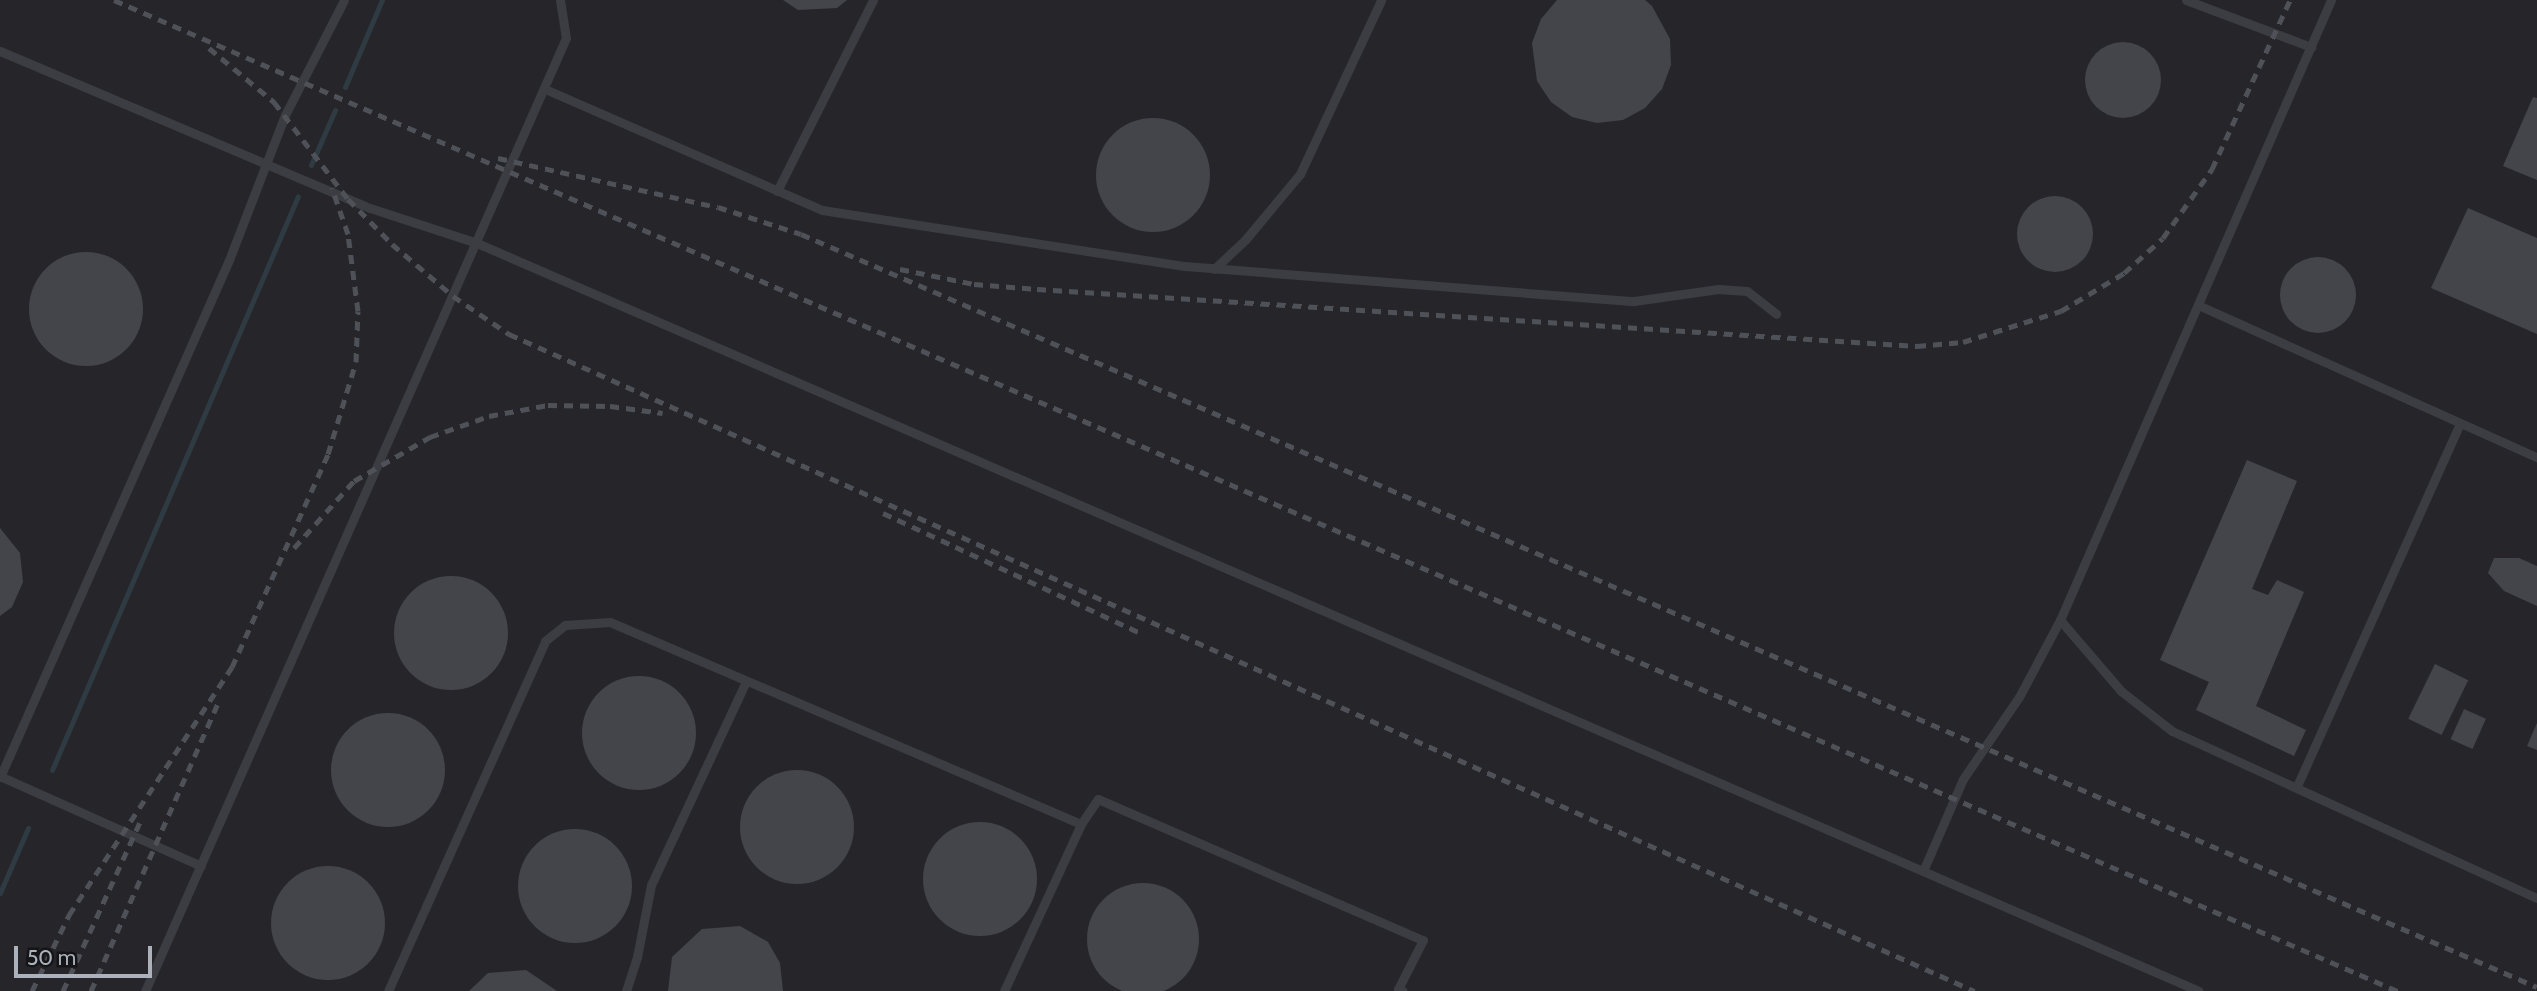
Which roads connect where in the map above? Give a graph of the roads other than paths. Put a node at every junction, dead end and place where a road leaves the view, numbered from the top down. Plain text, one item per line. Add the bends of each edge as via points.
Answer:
1 (344, 0) edge
2 (560, 0) edge
3 (873, 0) edge
4 (1381, 0) edge
5 (2186, 0) edge
6 (2332, 0) edge
7 (2311, 47) junction
8 (0, 51) edge
9 (545, 89) junction
10 (265, 162) junction
11 (777, 191) junction
12 (477, 243) junction
13 (1214, 268) junction
14 (2198, 305) junction
15 (1776, 314) dead end
16 (2460, 424) junction
17 (2537, 457) edge
18 (2060, 620) junction
19 (746, 681) junction
20 (0, 776) edge
21 (2297, 786) junction
22 (1081, 824) junction
23 (201, 866) junction
24 (1923, 871) junction
25 (2537, 898) edge
26 (1399, 990) edge
27 (145, 991) edge
28 (388, 991) edge
29 (626, 991) edge
30 (1004, 991) edge
31 (2199, 991) edge

1 - 10 lane via 325,44 307,67
2 - 9 lane via 566,38
3 - 11 lane
4 - 13 lane via 1300,174 1245,240
5 - 7 lane
6 - 7 lane
7 - 14 lane
8 - 10 lane
9 - 11 lane
9 - 12 lane
10 - 12 lane via 370,208
10 - 20 lane via 260,188
11 - 13 lane via 822,210
12 - 23 lane
12 - 24 lane
13 - 15 lane via 1634,301 1718,289 1747,291
14 - 16 lane
14 - 18 lane
16 - 17 lane
16 - 21 lane
18 - 21 lane via 2122,691 2172,731
18 - 24 lane via 2019,697 1963,779
19 - 22 lane
19 - 28 lane via 610,622 565,625 545,641
19 - 29 lane via 651,884 638,957
20 - 23 lane
21 - 25 lane
22 - 26 lane via 1098,799 1423,940
22 - 30 lane
23 - 27 lane
24 - 31 lane

